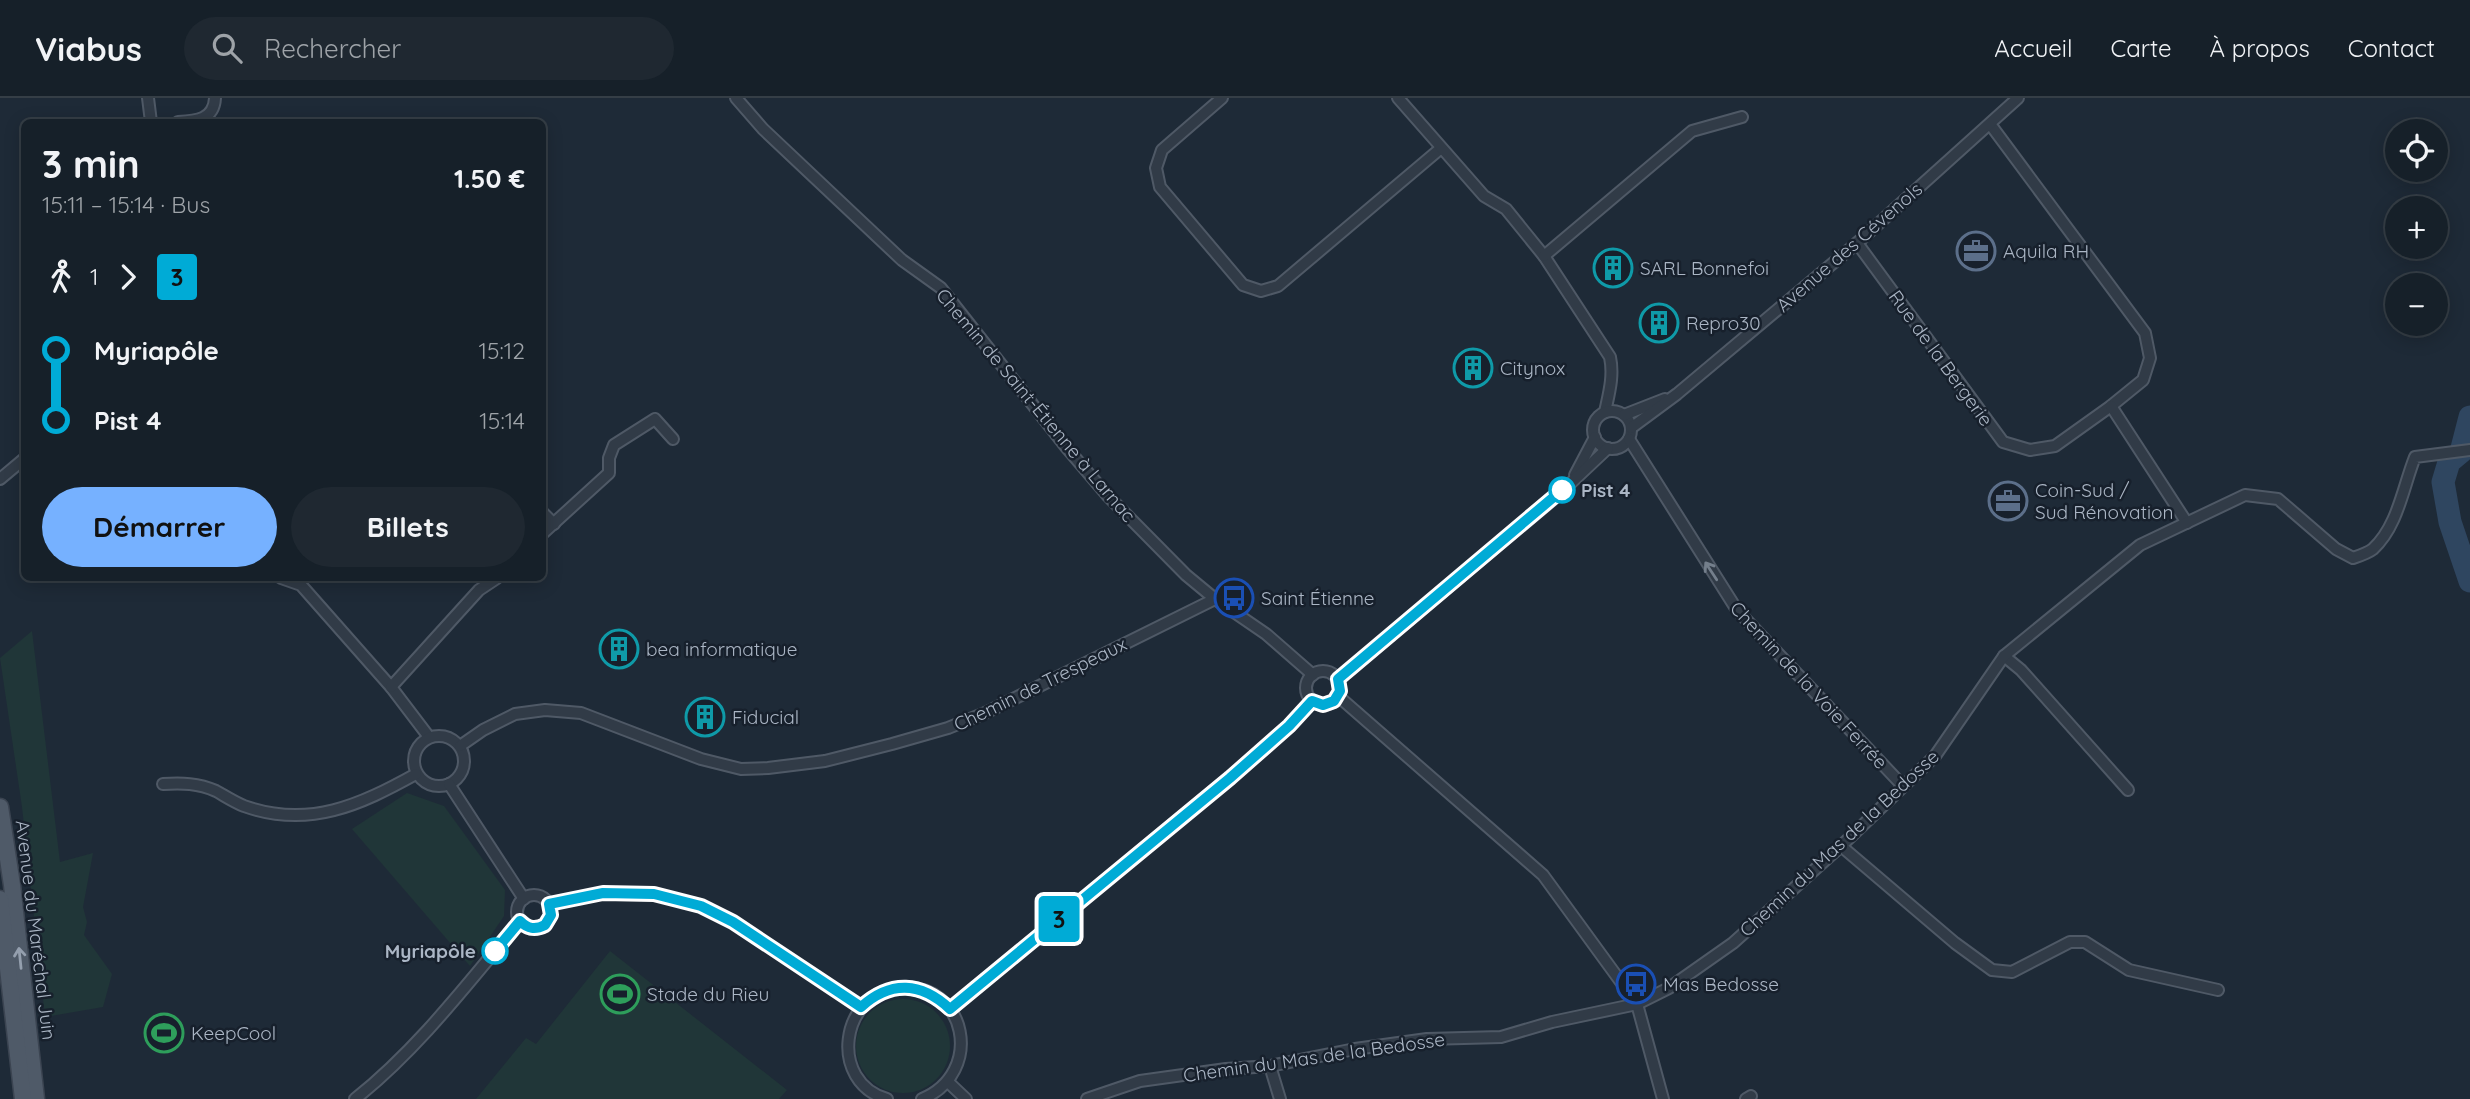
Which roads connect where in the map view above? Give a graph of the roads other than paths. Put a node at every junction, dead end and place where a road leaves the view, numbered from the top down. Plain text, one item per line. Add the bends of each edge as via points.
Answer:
1 (148, 98) edge
2 (215, 98) edge
3 (736, 98) edge
4 (1222, 98) edge
5 (1398, 98) edge
6 (2018, 98) edge
7 (1742, 117) dead end
8 (151, 119) edge
9 (204, 119) edge
10 (1990, 124) junction
11 (1440, 149) junction
12 (1857, 243) junction
13 (1544, 256) junction
14 (1677, 394) junction
15 (2111, 406) junction
16 (1615, 413) junction
17 (1630, 434) junction
18 (1594, 437) junction
19 (673, 439) dead end
20 (1608, 448) junction
21 (2470, 450) edge
22 (21, 462) edge
23 (0, 479) edge
24 (1573, 479) junction
25 (546, 516) edge
26 (2187, 523) junction
27 (554, 524) junction
28 (546, 531) edge
29 (289, 581) edge
30 (492, 581) edge
31 (1215, 599) junction
32 (2004, 656) junction
33 (1312, 675) junction
34 (1338, 679) junction
35 (391, 687) junction
36 (1338, 696) junction
37 (1312, 701) junction
38 (429, 737) junction
39 (460, 746) junction
40 (416, 774) junction
41 (163, 784) dead end
42 (449, 784) junction
43 (1903, 786) junction
44 (2128, 790) dead end
45 (0, 807) edge
46 (1841, 846) junction
47 (0, 899) edge
48 (524, 899) junction
49 (549, 904) junction
50 (520, 921) junction
51 (2218, 990) dead end
52 (1637, 1004) junction
53 (861, 1007) junction
54 (950, 1009) junction
55 (1270, 1066) junction
56 (948, 1082) junction
57 (23, 1099) edge
58 (36, 1099) edge
59 (355, 1099) edge
60 (887, 1099) edge
61 (922, 1099) edge
62 (966, 1099) edge
63 (1087, 1099) edge
64 (1280, 1099) edge
65 (1663, 1099) edge

1 - 8 street
2 - 9 street
3 - 31 street, Chemin de Saint-Étienne à Larnac via 902,260 941,288 1107,495
4 - 11 street via 1162,150 1156,168 1160,187 1243,285 1261,291 1278,286
5 - 11 street
6 - 10 street, Avenue des Cévenols
7 - 13 street via 1692,131
10 - 12 street, Avenue des Cévenols
10 - 15 street, Rue de la Bergerie via 2144,332 2150,358 2143,380
11 - 13 street via 1484,196 1506,209
12 - 14 street, Avenue des Cévenols
12 - 15 street, Rue de la Bergerie via 2003,442 2030,450 2056,446
13 - 16 street via 1610,357
14 - 16 street, Avenue des Cévenols
14 - 17 street, Avenue des Cévenols
15 - 26 street
16 - 17 street
16 - 18 street via 1596,420
17 - 20 street via 1620,447
43 -> 17 street, Chemin de la Voie Ferrée via 1737,610
18 - 20 street
18 - 24 street
19 - 27 street via 655,419 614,445 609,473
20 - 24 street
21 - 26 street, Chemin du Mas de la Bedosse via 2415,457 2395,519 2372,550 2353,558 2278,499 2245,495
22 - 23 street
24 - 34 street
25 - 27 street
26 - 32 street, Chemin du Mas de la Bedosse via 2140,545
27 - 28 street
29 - 35 street via 300,585
30 - 35 street via 478,590
31 - 33 street, Chemin de Saint-Étienne à Larnac via 1266,634
31 - 39 street, Chemin de Trespeaux via 948,729 825,761 741,769 701,759 581,713 545,710 515,714
32 - 43 street, Chemin du Mas de la Bedosse via 1935,756
32 - 44 street
33 - 34 street via 1324,671
33 - 37 street via 1307,685
34 - 36 street
35 - 38 street
36 - 37 street via 1329,704
36 - 52 street via 1543,874
37 - 54 street via 1230,778
38 - 39 street via 446,736
38 - 40 street via 416,748
39 - 42 street via 462,772
40 - 41 street via 334,812 309,816 243,806 193,783
40 - 42 street via 427,784
42 - 48 street
43 - 46 street, Chemin du Mas de la Bedosse
58 -> 45 main road, Avenue du Maréchal Juin
46 - 51 street via 1992,970 2012,972 2070,942 2085,942 2129,970
46 - 52 street, Chemin du Mas de la Bedosse via 1733,943 1669,988
47 - 57 main road, Avenue du Maréchal Juin
48 - 49 street via 538,895
48 - 50 street via 517,912
49 - 50 street via 551,915 545,925 534,929
49 - 53 street via 603,893 654,894 701,906 733,922
50 - 59 street via 429,1028
52 - 55 street, Chemin du Mas de la Bedosse via 1501,1037 1355,1049
52 - 65 street
53 - 54 street via 885,991 913,988
53 - 60 street via 847,1040 848,1058 867,1088
54 - 56 street via 962,1046 959,1065
55 - 63 street, Chemin du Mas de la Bedosse via 1140,1080
55 - 64 street
56 - 61 street
56 - 62 street

